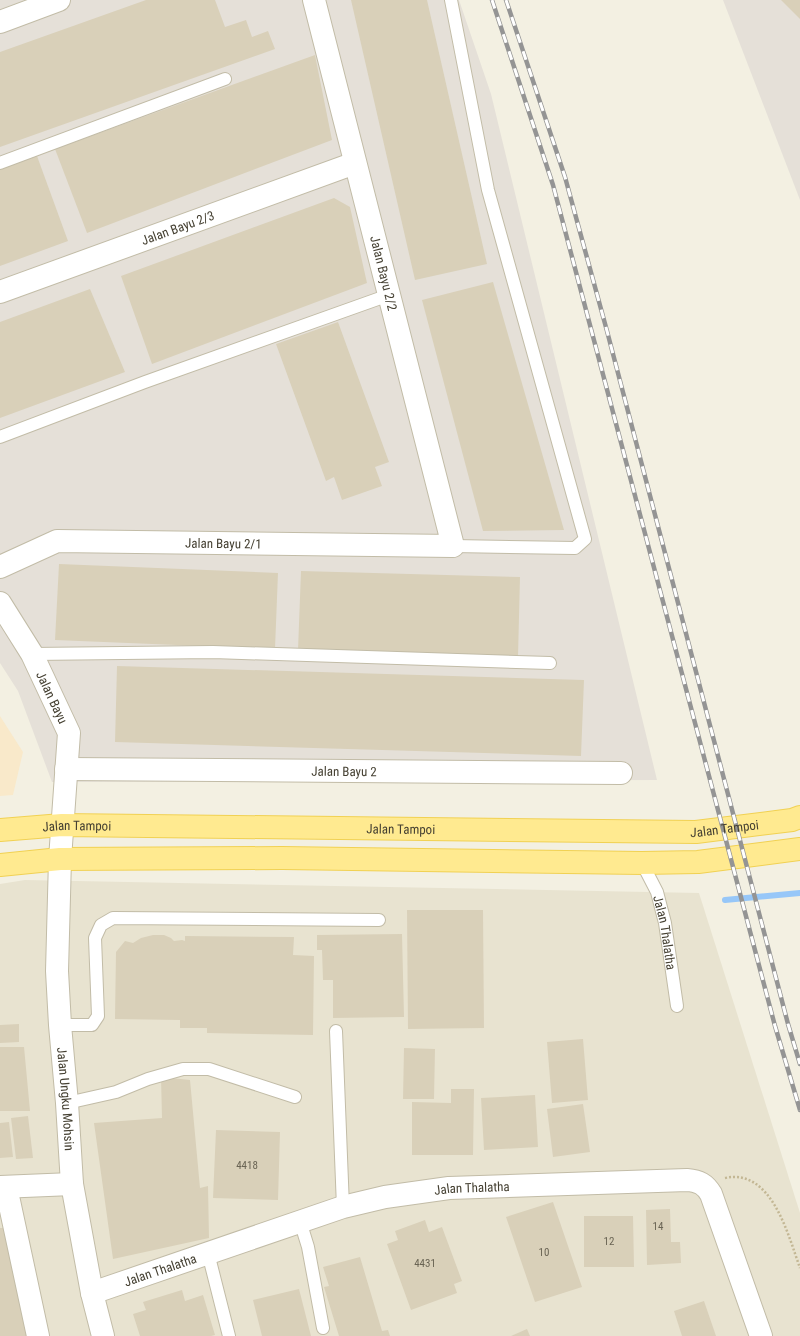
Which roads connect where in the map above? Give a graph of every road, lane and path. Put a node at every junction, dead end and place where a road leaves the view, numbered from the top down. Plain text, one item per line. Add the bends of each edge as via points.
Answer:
1 (59, 0) edge
2 (314, 0) edge
3 (450, 0) edge
4 (0, 22) edge
5 (225, 79) dead end
6 (0, 163) edge
7 (355, 163) junction
8 (0, 292) edge
9 (389, 295) junction
10 (0, 437) edge
11 (453, 546) junction
12 (0, 567) edge
13 (0, 603) edge
14 (32, 654) junction
15 (550, 663) dead end
16 (66, 770) junction
17 (621, 773) dead end
18 (800, 818) edge
19 (62, 825) junction
20 (0, 830) edge
21 (800, 849) edge
22 (60, 859) junction
23 (642, 863) junction
24 (0, 865) edge
25 (379, 920) dead end
26 (677, 1006) dead end
27 (60, 1025) junction
28 (336, 1031) dead end
29 (295, 1097) dead end
30 (67, 1103) junction
31 (701, 1182) junction
32 (72, 1184) junction
33 (3, 1187) edge
34 (343, 1207) junction
35 (300, 1221) junction
36 (208, 1253) junction
37 (800, 1268) edge
38 (92, 1293) junction
39 (324, 1328) dead end
40 (38, 1336) edge
41 (103, 1336) edge
42 (229, 1336) edge
43 (761, 1336) edge

1 - 4 street
2 - 7 street, Jalan Bayu 2/2
3 - 11 lane via 488,190 585,539 575,548
5 - 6 lane
7 - 8 street, Jalan Bayu 2/3
7 - 9 street, Jalan Bayu 2/2
9 - 10 lane
9 - 11 street, Jalan Bayu 2/2
11 - 12 street, Jalan Bayu 2/1 via 57,541
13 - 14 street, Jalan Bayu
14 - 15 lane via 213,652
14 - 16 street, Jalan Bayu via 69,733
16 - 17 street, Jalan Bayu 2
16 - 19 street, Jalan Bayu
18 - 19 main road, Jalan Tampoi via 696,832
19 - 20 main road, Jalan Tampoi
19 - 22 street, Jalan Bayu
21 - 23 main road via 698,862
22 - 23 main road via 282,858
22 - 24 main road
22 - 27 street, Jalan Ungku Mohsin via 57,971
23 - 26 lane, Jalan Thalatha via 657,892 665,924
25 - 27 lane via 114,918 101,925 95,938 98,1016 92,1025
27 - 30 street, Jalan Ungku Mohsin
28 - 34 lane
29 - 30 lane via 209,1069 183,1069 116,1092
30 - 32 street, Jalan Ungku Mohsin
31 - 34 street, Jalan Thalatha via 687,1180 449,1188 385,1197
31 - 37 path via 732,1176 748,1178 767,1194 780,1216
31 - 43 street via 711,1194
32 - 33 street
32 - 38 street, Jalan Ungku Mohsin
33 - 40 street
34 - 35 street, Jalan Thalatha
35 - 36 street, Jalan Thalatha
35 - 39 lane via 308,1247
36 - 38 street, Jalan Thalatha
36 - 42 lane
38 - 41 street, Jalan Ungku Mohsin

